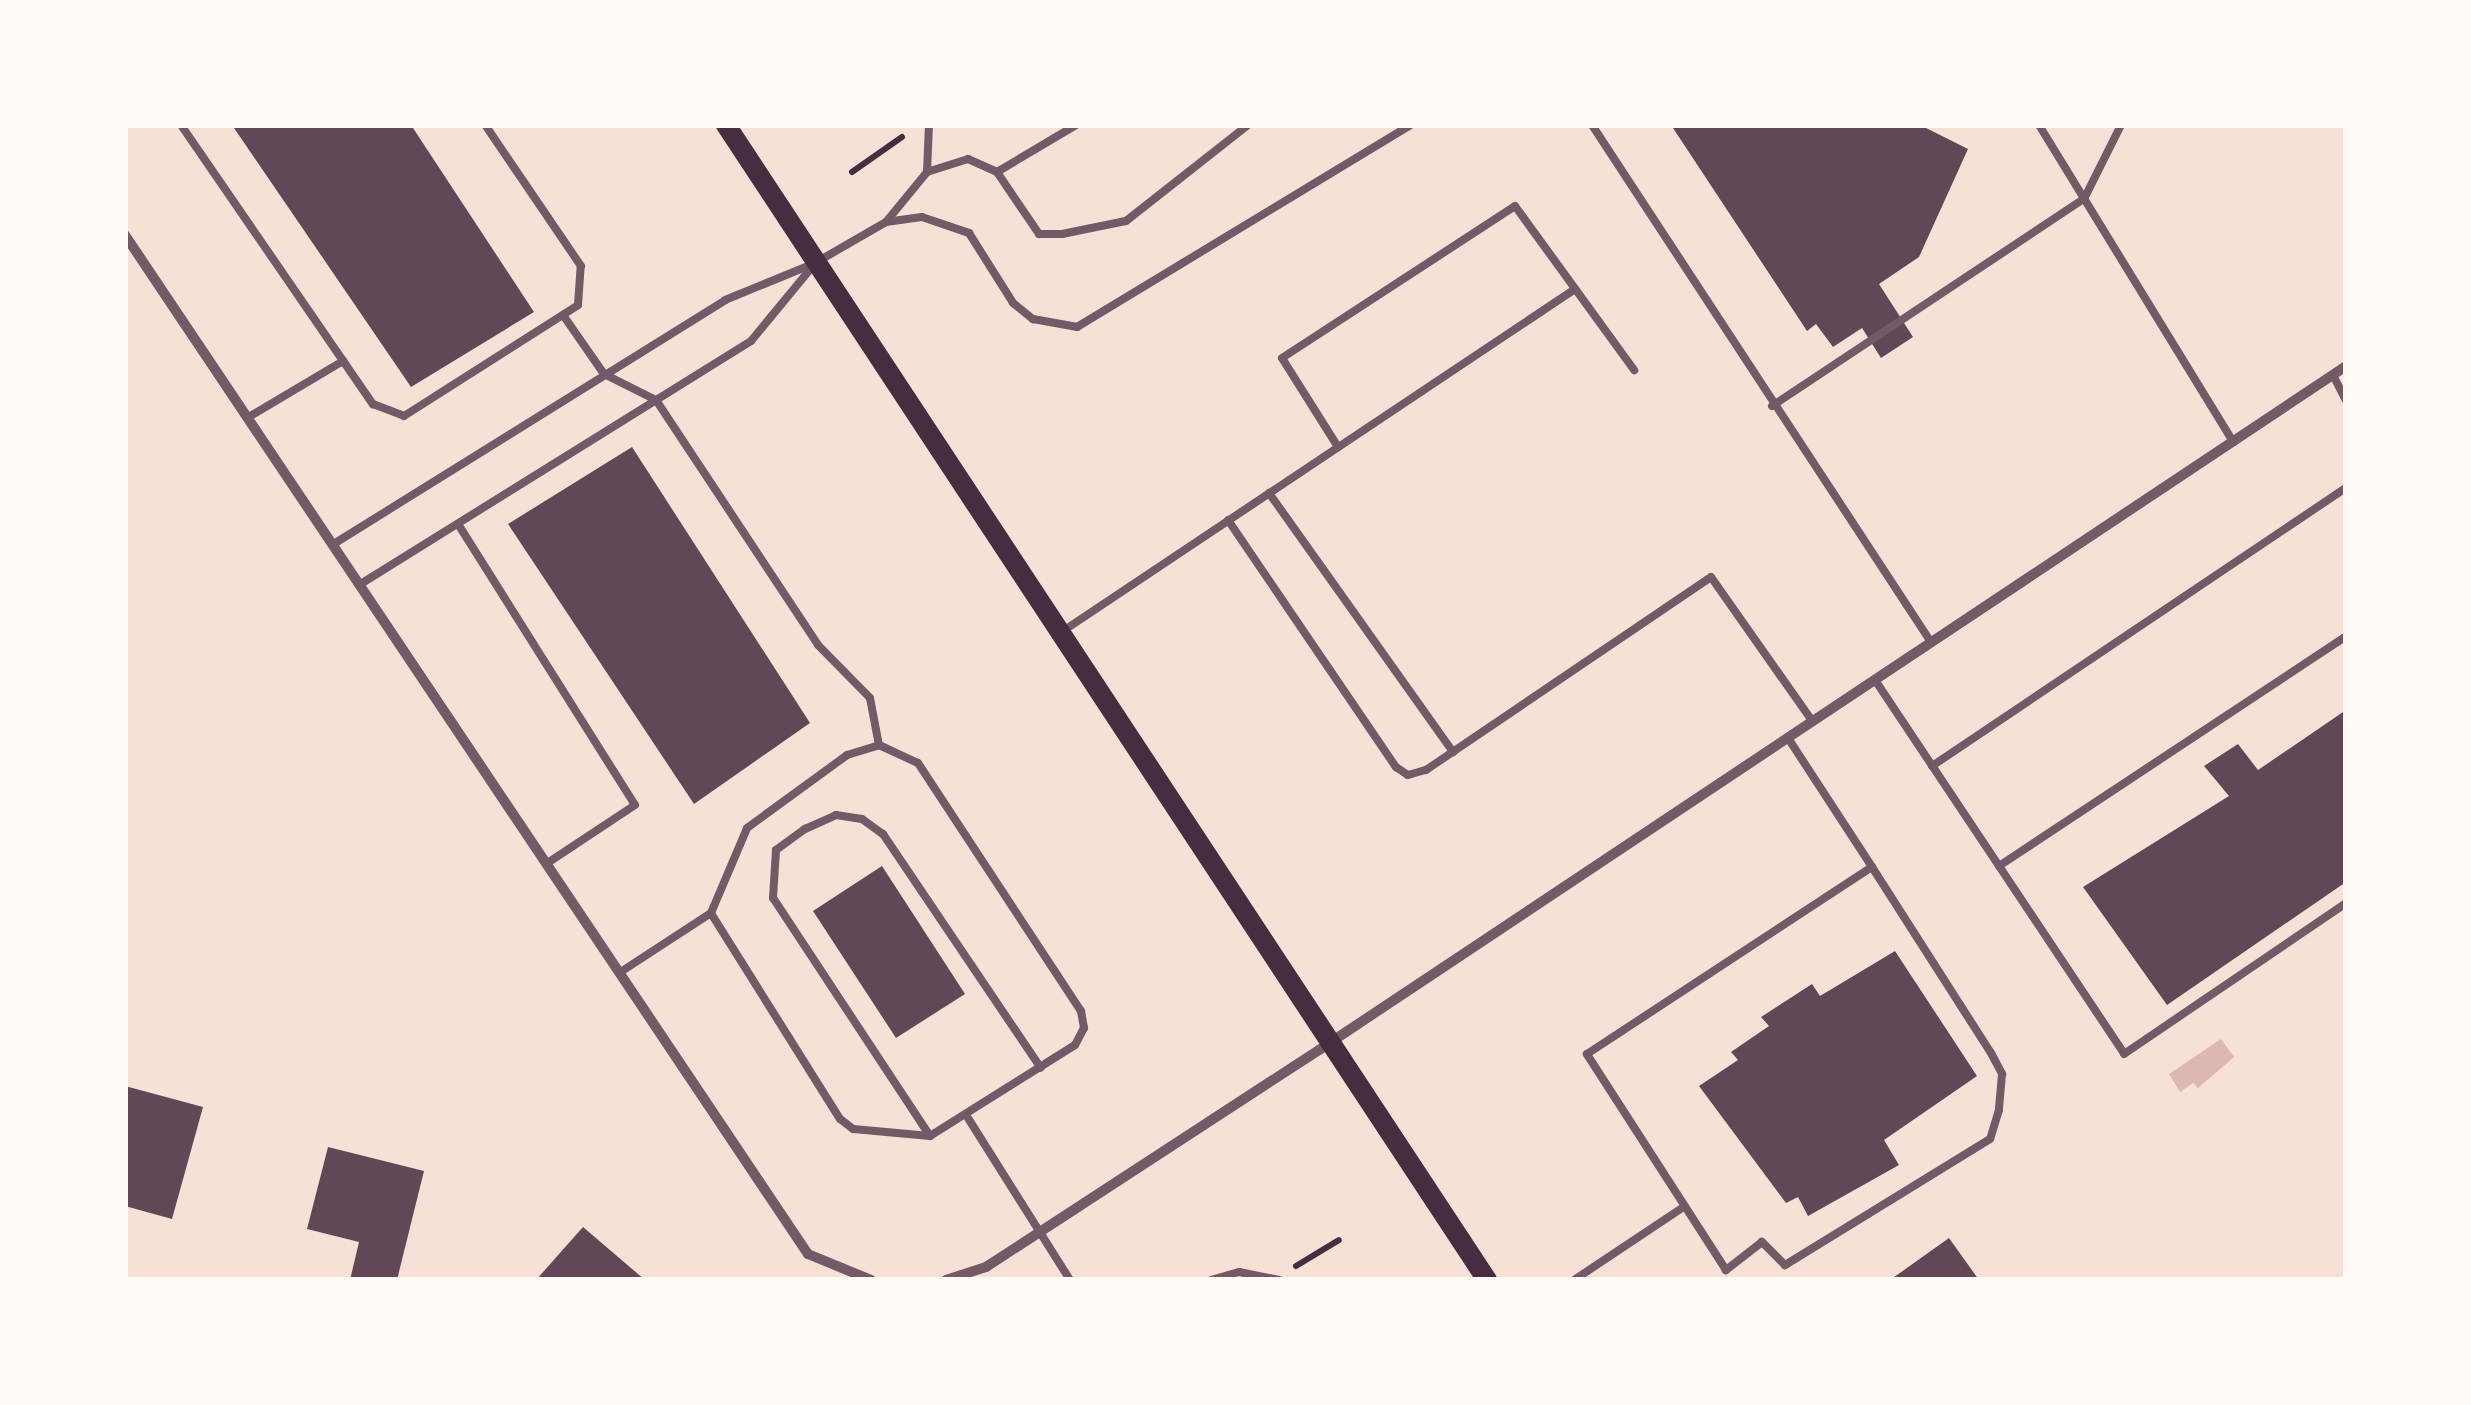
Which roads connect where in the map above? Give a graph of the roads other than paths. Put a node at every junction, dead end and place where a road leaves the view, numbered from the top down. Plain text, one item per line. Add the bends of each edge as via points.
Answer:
1 (181, 125) edge
2 (485, 125) edge
3 (726, 125) edge
4 (929, 125) edge
5 (1076, 125) edge
6 (1248, 125) edge
7 (1410, 125) edge
8 (1592, 125) edge
9 (2039, 125) edge
10 (2121, 125) edge
11 (926, 172) junction
12 (997, 172) junction
13 (2084, 199) junction
14 (886, 222) junction
15 (125, 235) edge
16 (814, 263) junction
17 (1574, 288) junction
18 (563, 315) junction
19 (343, 360) junction
20 (2346, 366) edge
21 (1634, 370) dead end
22 (604, 374) junction
23 (2332, 375) junction
24 (656, 400) junction
25 (2346, 400) edge
26 (1772, 406) junction
27 (247, 418) junction
28 (2232, 442) junction
29 (1338, 447) junction
30 (2346, 488) edge
31 (1269, 493) junction
32 (1228, 520) junction
33 (458, 524) junction
34 (332, 545) junction
35 (359, 585) junction
36 (1060, 633) junction
37 (2346, 636) edge
38 (1931, 642) junction
39 (1876, 680) junction
40 (1813, 722) junction
41 (1788, 738) junction
42 (879, 745) junction
43 (1453, 752) junction
44 (1932, 766) junction
45 (546, 864) junction
46 (1998, 866) junction
47 (1872, 867) junction
48 (2346, 903) edge
49 (712, 913) junction
50 (620, 973) junction
51 (1328, 1044) junction
52 (1041, 1068) junction
53 (968, 1118) junction
54 (930, 1136) junction
55 (1685, 1206) junction
56 (1040, 1232) junction
57 (1278, 1279) edge
58 (869, 1280) edge
59 (946, 1280) edge
60 (1070, 1280) edge
61 (1210, 1280) edge
62 (1487, 1280) edge
63 (1574, 1280) edge

1 - 19 lane
2 - 18 lane via 581,266 578,304
3 - 16 main road
4 - 11 lane
5 - 12 lane
6 - 12 lane via 1126,221 1062,234 1038,234
7 - 14 lane via 1077,327 1033,319 1013,303 969,233 922,218
8 - 26 lane
9 - 13 lane
10 - 13 lane
11 - 12 lane via 968,158
11 - 14 lane
13 - 26 lane
13 - 28 lane
14 - 16 lane
15 - 27 street
16 - 22 lane via 724,300
16 - 24 lane via 752,341
16 - 36 main road
17 - 21 lane
17 - 29 lane
17 - 29 lane via 1515,206 1282,358
18 - 19 lane via 404,416 373,404
18 - 22 lane
19 - 27 lane
20 - 23 street
22 - 24 lane
22 - 34 lane
23 - 25 lane
23 - 28 street
24 - 33 lane
24 - 42 lane via 818,645 870,698
26 - 38 lane
27 - 34 street
28 - 38 street
29 - 31 lane
30 - 44 lane
31 - 32 lane
31 - 43 lane
32 - 36 lane
32 - 43 lane via 1396,768 1408,776
33 - 35 lane
33 - 45 lane via 635,805
34 - 35 street
35 - 45 street
36 - 51 main road
37 - 46 lane
38 - 39 street
39 - 40 street
39 - 44 lane
40 - 41 street
40 - 43 lane via 1711,577
41 - 47 lane
41 - 51 street
42 - 49 lane via 847,755 747,828
42 - 52 lane via 918,763 1081,1011 1084,1028 1076,1045
44 - 46 lane
45 - 50 street
46 - 48 lane via 2124,1054
47 - 55 lane via 1587,1054
47 - 55 lane via 2002,1074 1990,1140 1785,1265 1762,1242 1726,1270
49 - 50 lane
49 - 54 lane via 840,1119 854,1128
50 - 58 street via 808,1254
51 - 56 street
51 - 62 main road
52 - 53 lane
52 - 54 lane via 883,834 862,819 836,815 804,829 776,850 773,898
53 - 54 lane
53 - 56 lane
55 - 63 lane
56 - 59 street via 986,1266
56 - 60 lane
57 - 61 lane via 1239,1272

